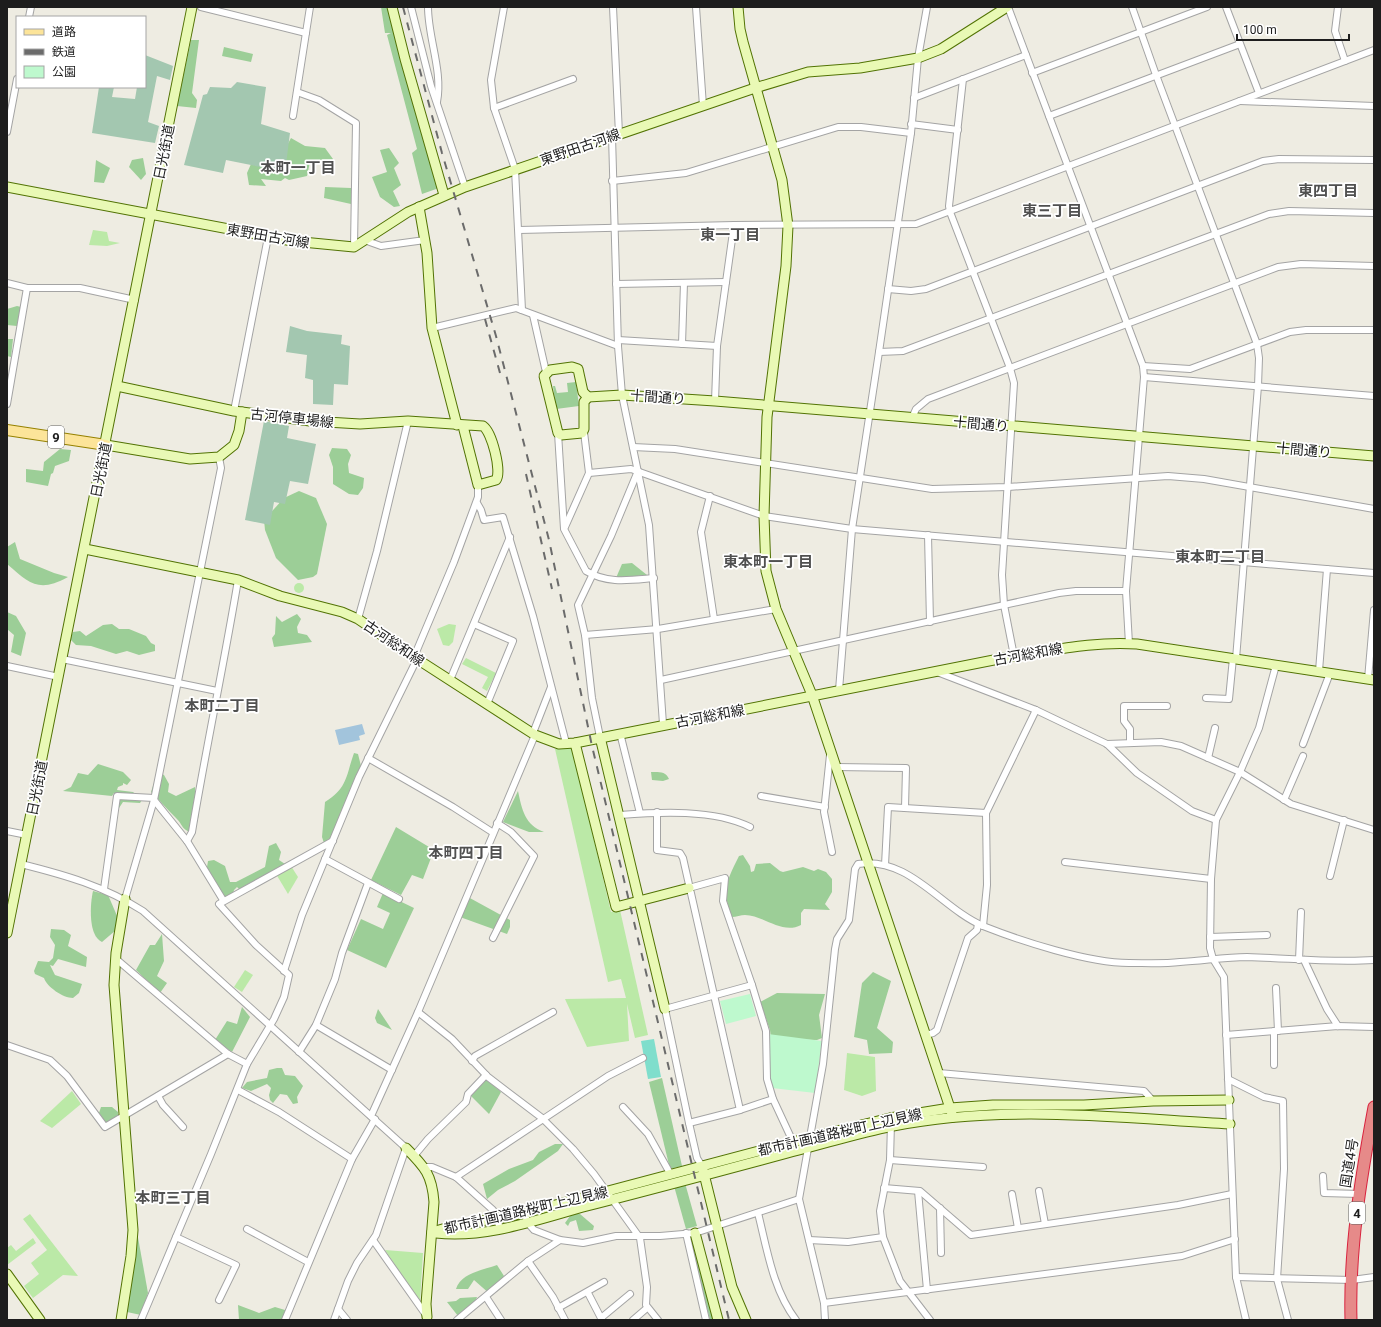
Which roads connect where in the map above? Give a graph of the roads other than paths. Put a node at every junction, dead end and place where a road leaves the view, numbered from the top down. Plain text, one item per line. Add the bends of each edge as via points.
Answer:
1 (192, 7) edge
2 (201, 7) edge
3 (310, 7) edge
4 (392, 7) edge
5 (411, 7) edge
6 (428, 7) edge
7 (504, 7) edge
8 (613, 7) edge
9 (696, 7) edge
10 (738, 7) edge
11 (927, 7) edge
12 (1007, 7) edge
13 (1132, 7) edge
14 (1207, 7) edge
15 (1226, 7) edge
16 (1338, 7) edge
17 (1140, 32) junction
18 (306, 33) junction
19 (1240, 44) junction
20 (1374, 50) edge
21 (1026, 55) junction
22 (918, 58) junction
23 (1345, 61) junction
24 (1032, 73) junction
25 (1156, 76) junction
26 (573, 79) dead end
27 (963, 79) junction
28 (16, 84) edge
29 (755, 88) junction
30 (297, 92) junction
31 (1259, 93) junction
32 (914, 98) junction
33 (1238, 101) junction
34 (437, 103) junction
35 (703, 106) junction
36 (1374, 106) edge
37 (494, 108) junction
38 (293, 116) dead end
39 (1049, 116) junction
40 (912, 124) junction
41 (1175, 125) junction
42 (958, 130) junction
43 (7, 132) edge
44 (911, 133) junction
45 (615, 135) junction
46 (774, 148) junction
47 (1374, 160) edge
48 (1068, 166) junction
49 (515, 169) junction
50 (612, 181) junction
51 (1198, 186) junction
52 (465, 187) junction
53 (7, 188) edge
54 (444, 195) junction
55 (418, 206) junction
56 (950, 212) junction
57 (1374, 213) edge
58 (152, 215) junction
59 (734, 225) junction
60 (898, 225) junction
61 (788, 226) junction
62 (1090, 226) junction
63 (614, 228) junction
64 (519, 230) junction
65 (1216, 234) junction
66 (268, 237) junction
67 (425, 240) junction
68 (367, 241) junction
69 (354, 248) junction
70 (1374, 266) edge
71 (973, 271) junction
72 (1109, 274) junction
73 (684, 282) junction
74 (726, 282) junction
75 (7, 283) edge
76 (616, 284) junction
77 (1235, 284) junction
78 (27, 288) junction
79 (888, 289) junction
80 (135, 300) junction
81 (522, 310) junction
82 (533, 315) junction
83 (991, 319) junction
84 (1127, 324) junction
85 (432, 328) junction
86 (1374, 330) edge
87 (618, 343) junction
88 (682, 344) junction
89 (1257, 344) junction
90 (717, 346) junction
91 (880, 352) junction
92 (1144, 366) junction
93 (1010, 368) junction
94 (546, 372) junction
95 (1144, 377) junction
96 (8, 382) edge
97 (117, 386) junction
98 (1258, 386) junction
99 (622, 395) junction
100 (1374, 396) edge
101 (588, 397) junction
102 (715, 401) junction
103 (7, 404) edge
104 (768, 406) junction
105 (238, 412) junction
106 (869, 415) junction
107 (912, 418) junction
108 (408, 421) junction
109 (460, 425) junction
110 (1012, 426) junction
111 (7, 430) edge
112 (584, 432) junction
113 (558, 433) junction
114 (1139, 436) junction
115 (106, 445) junction
116 (1253, 446) junction
117 (633, 447) junction
118 (1374, 456) edge
119 (219, 457) junction
120 (766, 464) junction
121 (638, 471) junction
122 (589, 473) junction
123 (1136, 478) junction
124 (859, 479) junction
125 (478, 485) junction
126 (1249, 486) junction
127 (1008, 487) junction
128 (710, 496) junction
129 (476, 503) junction
130 (1374, 509) edge
131 (764, 516) junction
132 (564, 529) junction
133 (852, 529) junction
134 (928, 535) junction
135 (510, 537) junction
136 (1004, 542) junction
137 (85, 549) junction
138 (1129, 552) junction
139 (1243, 562) junction
140 (1327, 569) junction
141 (201, 572) junction
142 (1374, 573) edge
143 (592, 575) junction
144 (654, 578) junction
145 (238, 580) junction
146 (1126, 591) junction
147 (1004, 605) junction
148 (776, 609) junction
149 (1374, 610) edge
150 (358, 619) junction
151 (714, 619) junction
152 (930, 622) junction
153 (474, 624) junction
154 (658, 629) junction
155 (586, 635) junction
156 (844, 641) junction
157 (1128, 644) junction
158 (794, 652) junction
159 (1014, 656) junction
160 (415, 658) junction
161 (62, 659) junction
162 (1235, 659) junction
163 (1276, 665) junction
164 (7, 666) edge
165 (936, 671) junction
166 (1319, 672) junction
167 (1330, 673) junction
168 (59, 677) junction
169 (1371, 679) edge
170 (450, 680) junction
171 (661, 680) junction
172 (178, 683) junction
173 (552, 686) junction
174 (839, 690) junction
175 (217, 691) junction
176 (812, 695) junction
177 (1206, 698) dead end
178 (487, 704) junction
179 (1167, 706) dead end
180 (1036, 710) junction
181 (664, 724) junction
182 (1215, 728) dead end
183 (620, 733) junction
184 (534, 734) junction
185 (600, 737) junction
186 (571, 743) junction
187 (1130, 743) junction
188 (1107, 744) junction
189 (1303, 744) dead end
190 (831, 751) junction
191 (1303, 756) dead end
192 (368, 758) junction
193 (1208, 758) junction
194 (836, 767) junction
195 (1240, 772) junction
196 (761, 796) dead end
197 (154, 799) junction
198 (1284, 800) junction
199 (825, 807) junction
200 (905, 808) junction
201 (657, 812) junction
202 (640, 813) junction
203 (986, 813) junction
204 (620, 815) junction
205 (1216, 820) junction
206 (1344, 820) junction
207 (497, 823) junction
208 (750, 827) dead end
209 (1374, 830) edge
210 (7, 831) edge
211 (492, 832) junction
212 (27, 835) junction
213 (187, 840) junction
214 (333, 841) junction
215 (832, 852) dead end
216 (325, 859) junction
217 (1065, 862) dead end
218 (868, 863) junction
219 (21, 864) junction
220 (885, 865) junction
221 (1330, 876) dead end
222 (1211, 879) junction
223 (368, 883) junction
224 (689, 888) junction
225 (104, 889) junction
226 (124, 899) junction
227 (399, 899) dead end
228 (223, 900) junction
229 (641, 900) junction
230 (1301, 912) dead end
231 (980, 925) junction
232 (7, 933) edge
233 (1267, 935) dead end
234 (1210, 937) junction
235 (493, 938) dead end
236 (115, 958) junction
237 (1213, 959) junction
238 (1302, 960) junction
239 (1374, 960) edge
240 (284, 971) junction
241 (752, 985) junction
242 (1276, 988) dead end
243 (714, 996) junction
244 (666, 1009) junction
245 (418, 1012) junction
246 (553, 1012) dead end
247 (316, 1025) junction
248 (270, 1026) junction
249 (1338, 1026) junction
250 (1374, 1026) edge
251 (1276, 1031) junction
252 (926, 1035) junction
253 (1226, 1035) junction
254 (7, 1045) edge
255 (299, 1052) junction
256 (228, 1054) junction
257 (643, 1058) dead end
258 (472, 1060) junction
259 (247, 1064) junction
260 (1274, 1066) dead end
261 (392, 1070) junction
262 (939, 1072) junction
263 (486, 1075) junction
264 (1228, 1079) junction
265 (238, 1090) junction
266 (158, 1096) junction
267 (773, 1099) junction
268 (1229, 1100) junction
269 (1153, 1101) junction
270 (623, 1107) dead end
271 (1374, 1107) edge
272 (740, 1110) junction
273 (952, 1113) junction
274 (123, 1118) junction
275 (373, 1118) junction
276 (542, 1118) junction
277 (891, 1122) junction
278 (689, 1123) junction
279 (1230, 1124) junction
280 (183, 1127) dead end
281 (808, 1138) junction
282 (793, 1142) junction
283 (406, 1148) junction
284 (807, 1148) junction
285 (414, 1156) junction
286 (352, 1159) junction
287 (890, 1160) junction
288 (424, 1167) junction
289 (983, 1167) dead end
290 (703, 1171) junction
291 (671, 1174) junction
292 (1323, 1176) dead end
293 (456, 1177) junction
294 (884, 1188) junction
295 (607, 1191) junction
296 (918, 1191) junction
297 (1039, 1191) dead end
298 (1012, 1194) dead end
299 (1232, 1194) junction
300 (1359, 1194) junction
301 (799, 1199) junction
302 (614, 1200) junction
303 (940, 1208) junction
304 (758, 1213) junction
305 (526, 1218) junction
306 (499, 1223) junction
307 (1045, 1224) junction
308 (717, 1227) junction
309 (1018, 1228) junction
310 (246, 1229) dead end
311 (432, 1232) junction
312 (691, 1233) junction
313 (638, 1236) junction
314 (176, 1237) junction
315 (883, 1237) junction
316 (1235, 1239) junction
317 (373, 1240) junction
318 (560, 1240) junction
319 (809, 1240) junction
320 (941, 1253) dead end
321 (528, 1261) junction
322 (308, 1262) junction
323 (7, 1274) edge
324 (1236, 1277) junction
325 (1374, 1277) edge
326 (1277, 1279) junction
327 (1352, 1280) junction
328 (604, 1282) dead end
329 (926, 1290) junction
330 (907, 1292) junction
331 (588, 1293) junction
332 (630, 1294) dead end
333 (486, 1297) junction
334 (219, 1300) dead end
335 (824, 1303) junction
336 (558, 1308) junction
337 (647, 1308) junction
338 (338, 1309) junction
339 (428, 1319) edge
340 (602, 1319) edge
341 (40, 1320) edge
342 (121, 1320) edge
343 (141, 1320) edge
344 (286, 1320) edge
345 (334, 1320) edge
346 (347, 1320) edge
347 (457, 1320) edge
348 (501, 1320) edge
349 (565, 1320) edge
350 (633, 1320) edge
351 (658, 1320) edge
352 (706, 1320) edge
353 (718, 1320) edge
354 (746, 1320) edge
355 (796, 1320) edge
356 (825, 1320) edge
357 (930, 1320) edge
358 (1246, 1320) edge
359 (1288, 1320) edge
360 (1351, 1320) edge

1 - 58 street, 日光街道
2 - 18 street
3 - 18 street
4 - 54 street
5 - 34 street
6 - 34 street via 428,23 435,54 439,92
7 - 37 street via 491,80
8 - 45 street
9 - 35 street
10 - 29 street via 740,29
11 - 22 street
12 - 21 street
12 - 22 street, 東野田古河線 via 941,49
13 - 17 street
14 - 17 street
15 - 19 street
16 - 23 street via 1335,31
17 - 24 street
17 - 25 street
18 - 30 street
19 - 25 street
19 - 31 street
20 - 23 street
21 - 24 street
21 - 27 street
22 - 29 street, 東野田古河線 via 860,68 808,72
22 - 32 street
23 - 31 street
24 - 39 street
25 - 39 street
25 - 41 street
26 - 37 street
27 - 32 street
27 - 42 street
28 - 43 street
29 - 35 street, 東野田古河線
29 - 46 street
30 - 38 street
30 - 69 street via 319,100 356,123
31 - 33 street
32 - 40 street
33 - 36 street
33 - 41 street
34 - 52 street
35 - 45 street, 東野田古河線
37 - 49 street
39 - 48 street
40 - 42 street
40 - 44 street
41 - 48 street
41 - 51 street
42 - 56 street
44 - 46 street via 838,127
44 - 60 street
45 - 49 street, 東野田古河線
45 - 50 street
46 - 50 street via 686,173
46 - 61 street via 786,197
47 - 51 street via 1270,160
48 - 56 street
48 - 62 street
49 - 52 street, 東野田古河線
49 - 64 street
50 - 63 street
51 - 62 street
51 - 65 street
52 - 54 street, 東野田古河線
53 - 58 street, 東野田古河線
54 - 55 street, 東野田古河線
55 - 67 street
55 - 68 street, 東野田古河線
56 - 60 street via 916,224
56 - 71 street
57 - 65 street via 1279,212
58 - 66 street, 東野田古河線
58 - 80 street, 日光街道
59 - 61 street
59 - 63 street
59 - 74 street
60 - 61 street
60 - 79 street
61 - 104 street via 786,266
62 - 71 street
62 - 72 street
63 - 64 street
63 - 76 street
64 - 81 street
65 - 72 street
65 - 77 street
66 - 69 street, 東野田古河線
66 - 105 street
67 - 68 street via 381,246
67 - 85 street
68 - 69 street, 東野田古河線
70 - 77 street via 1301,264 1278,267
71 - 79 street via 926,289
71 - 83 street
72 - 83 street
72 - 84 street
73 - 74 street
73 - 76 street
73 - 88 street
74 - 90 street
75 - 78 street
76 - 87 street
77 - 84 street
77 - 89 street
78 - 80 street via 80,288
78 - 96 street
79 - 91 street
80 - 97 street, 日光街道
81 - 82 street
81 - 85 street via 516,308
82 - 87 street
82 - 94 street
83 - 91 street via 903,351
83 - 93 street
84 - 92 street
84 - 93 street
85 - 109 street
86 - 89 street via 1306,330 1290,332
87 - 88 street
87 - 99 street
88 - 90 street
89 - 92 street via 1190,369
89 - 98 street
90 - 102 street
91 - 106 street
92 - 95 street
93 - 107 street via 928,399 916,410
93 - 110 street via 1014,383
94 - 101 street via 577,368 584,395
94 - 113 street via 544,378
95 - 98 street
95 - 114 street
96 - 103 street
97 - 105 street
97 - 115 street, 日光街道
98 - 100 street
98 - 116 street
99 - 101 street, 十間通り
99 - 102 street, 十間通り
99 - 117 street
101 - 112 street via 584,402
102 - 104 street, 十間通り
104 - 106 street, 十間通り
104 - 120 street
105 - 108 street, 古河停車場線 via 349,424
105 - 119 street, 古河停車場線 via 239,431 234,445
106 - 107 street, 十間通り
106 - 124 street
107 - 110 street, 十間通り
108 - 109 street, 古河停車場線
108 - 150 street
109 - 125 street
109 - 125 street, 古河停車場線 via 483,426 490,434 499,476 493,482
110 - 114 street, 十間通り
110 - 127 street
111 - 115 main road, 9
112 - 113 street via 561,436
112 - 122 street
113 - 132 street
114 - 116 street, 十間通り
114 - 123 street
115 - 119 street via 190,459
115 - 137 street, 日光街道
116 - 118 street, 十間通り
116 - 126 street
117 - 120 street via 675,449
117 - 121 street
119 - 141 street via 221,468
120 - 124 street
120 - 131 street
121 - 122 street via 631,469
121 - 128 street
121 - 143 street
121 - 144 street via 649,525
122 - 132 street
123 - 126 street via 1185,477
123 - 127 street
123 - 138 street
124 - 127 street via 932,489
124 - 133 street
125 - 129 street
126 - 130 street
126 - 139 street
127 - 136 street
128 - 131 street
128 - 151 street via 701,532
129 - 135 street via 484,520 503,517
129 - 160 street
131 - 133 street
131 - 148 street via 766,571
132 - 143 street via 586,571
133 - 134 street
133 - 156 street
134 - 136 street
134 - 152 street
135 - 153 street
135 - 173 street
136 - 138 street
136 - 147 street
137 - 141 street, 古河総和線
137 - 161 street, 日光街道
138 - 139 street
138 - 146 street
139 - 140 street
139 - 162 street
140 - 142 street
140 - 166 street
141 - 145 street, 古河総和線
141 - 172 street
143 - 144 street via 613,581
143 - 155 street via 578,605
144 - 154 street
145 - 150 street, 古河総和線 via 280,596 342,612
145 - 175 street via 226,655
146 - 147 street via 1076,591
146 - 157 street
147 - 152 street
147 - 159 street
148 - 151 street
148 - 158 street
149 - 169 street
150 - 160 street, 古河総和線
151 - 154 street
152 - 156 street
153 - 170 street
153 - 178 street via 513,641
154 - 155 street
154 - 171 street
155 - 185 street via 592,698
156 - 158 street
156 - 174 street
157 - 159 street, 古河総和線 via 1084,645
157 - 162 street, 古河総和線
158 - 171 street
158 - 176 street
159 - 165 street, 古河総和線
160 - 170 street, 古河総和線
160 - 192 street
161 - 168 street, 日光街道
161 - 172 street
162 - 163 street, 古河総和線
162 - 177 street via 1229,699
163 - 166 street, 古河総和線
163 - 195 street via 1259,728
164 - 168 street
165 - 174 street, 古河総和線
165 - 180 street
166 - 167 street, 古河総和線
167 - 169 street, 古河総和線
167 - 189 street
168 - 212 street, 日光街道
170 - 178 street, 古河総和線
171 - 181 street
172 - 175 street
172 - 197 street
173 - 184 street
173 - 186 street
174 - 176 street, 古河総和線
175 - 213 street via 192,832
176 - 181 street, 古河総和線
176 - 190 street
178 - 184 street, 古河総和線
179 - 187 street via 1124,706 1124,721 1130,729
180 - 188 street
180 - 203 street
181 - 183 street, 古河総和線
182 - 193 street
183 - 185 street, 古河総和線
183 - 202 street
184 - 186 street, 古河総和線 via 551,742
184 - 207 street
185 - 186 street, 古河総和線
185 - 204 street
186 - 229 street via 616,907
187 - 188 street
187 - 193 street via 1161,742 1181,746
188 - 205 street via 1137,773 1192,811
190 - 194 street
190 - 199 street
191 - 198 street
192 - 211 street
192 - 214 street
193 - 195 street
194 - 200 street via 906,768
194 - 218 street
195 - 198 street
195 - 205 street
196 - 199 street
197 - 213 street
197 - 225 street via 117,796
197 - 226 street
198 - 206 street
199 - 215 street
200 - 203 street
200 - 220 street via 888,807
201 - 202 street
201 - 208 street via 722,818 738,821
201 - 224 street via 658,850 680,853
202 - 204 street
203 - 231 street via 987,885
204 - 229 street
205 - 222 street
206 - 209 street
206 - 221 street
207 - 211 street
207 - 235 street via 511,832 534,856
210 - 212 street
211 - 245 street
212 - 219 street, 日光街道
213 - 228 street
214 - 216 street
214 - 228 street
216 - 223 street
216 - 240 street via 302,915
217 - 222 street
218 - 220 street
218 - 252 street
218 - 281 street via 858,864 855,869 849,920 837,939 824,1064
219 - 225 street
219 - 232 street, 日光街道
220 - 231 street via 915,879 958,912
222 - 234 street
223 - 227 street
223 - 247 street via 342,953 335,980
224 - 229 street
224 - 241 street via 725,878 723,900
224 - 243 street
225 - 226 street
226 - 236 street
226 - 248 street via 156,921
228 - 240 street via 218,904
229 - 244 street
230 - 238 street
231 - 237 street via 1048,947 1107,961 1178,963
231 - 252 street via 968,938 937,1030
233 - 234 street
234 - 237 street
236 - 256 street
236 - 274 street via 114,1002
237 - 238 street via 1245,957
237 - 253 street via 1224,977
238 - 239 street
238 - 249 street
240 - 248 street via 289,975 284,997
241 - 243 street
241 - 267 street via 766,1031 767,1079
242 - 251 street
243 - 244 street
243 - 272 street
244 - 278 street
245 - 258 street via 452,1039
245 - 261 street
246 - 258 street
247 - 255 street
247 - 261 street
248 - 255 street
248 - 259 street
249 - 250 street
249 - 251 street
251 - 253 street
251 - 260 street
252 - 262 street
253 - 264 street
254 - 274 street via 50,1060 67,1076 105,1127
255 - 275 street
256 - 259 street
256 - 266 street
257 - 276 street via 608,1076
258 - 263 street
259 - 265 street
261 - 275 street
262 - 269 street via 1144,1091
262 - 273 street
263 - 276 street
263 - 285 street via 468,1094 466,1102
264 - 268 street
264 - 326 street via 1264,1097 1282,1101 1284,1169
265 - 286 street via 279,1112
265 - 314 street
266 - 274 street
266 - 280 street
267 - 272 street
267 - 282 street
268 - 269 street, 都市計画道路桜町上辺見線
268 - 279 street
269 - 273 street, 都市計画道路桜町上辺見線 via 1000,1105
270 - 291 street via 648,1134
271 - 300 highway, 国道4号 / 4
272 - 278 street
273 - 277 street, 都市計画道路桜町上辺見線
273 - 279 street, 都市計画道路桜町上辺見線 via 1090,1116
274 - 342 street via 133,1230
275 - 283 street
275 - 286 street
276 - 293 street
276 - 295 street via 573,1149
277 - 281 street, 都市計画道路桜町上辺見線
277 - 284 street, 都市計画道路桜町上辺見線
277 - 287 street
278 - 290 street via 697,1158
279 - 299 street
281 - 282 street, 都市計画道路桜町上辺見線
281 - 284 street
282 - 290 street, 都市計画道路桜町上辺見線
283 - 285 street
283 - 317 street
284 - 290 street, 都市計画道路桜町上辺見線
284 - 301 street
285 - 288 street
286 - 322 street
287 - 289 street
287 - 294 street
288 - 293 street via 432,1167
288 - 311 street via 433,1188
290 - 291 street, 都市計画道路桜町上辺見線
290 - 302 street, 都市計画道路桜町上辺見線
290 - 308 street
291 - 295 street, 都市計画道路桜町上辺見線
292 - 300 street via 1324,1193
293 - 306 street via 493,1210
294 - 296 street
294 - 315 street via 880,1211
295 - 302 street
295 - 305 street, 都市計画道路桜町上辺見線
296 - 303 street
296 - 329 street
297 - 307 street
298 - 309 street
299 - 307 street via 1178,1205
299 - 316 street
300 - 327 highway, 国道4号 / 4
301 - 304 street
301 - 319 street
302 - 305 street, 都市計画道路桜町上辺見線
302 - 313 street
303 - 309 street via 970,1235
303 - 320 street
304 - 308 street
304 - 355 street via 774,1275 786,1306
305 - 306 street, 都市計画道路桜町上辺見線
305 - 318 street via 534,1230
306 - 311 street, 都市計画道路桜町上辺見線 via 454,1234
307 - 309 street
308 - 312 street
308 - 354 street via 732,1288
310 - 322 street
311 - 339 street via 426,1304
312 - 313 street
312 - 352 street
312 - 353 street
313 - 318 street via 616,1236 583,1243
313 - 337 street via 647,1286
314 - 334 street via 236,1265
314 - 343 street
315 - 319 street via 848,1242
315 - 330 street via 900,1281
316 - 324 street
316 - 329 street via 1182,1256
317 - 338 street via 357,1263
317 - 339 street
318 - 321 street
319 - 335 street
321 - 333 street
321 - 336 street
322 - 344 street
323 - 341 street
324 - 326 street
324 - 358 street
325 - 327 street
326 - 327 street
326 - 359 street
327 - 360 highway, 国道4号 / 4
328 - 331 street
329 - 330 street
330 - 335 street
330 - 357 street
331 - 336 street
331 - 340 street
332 - 340 street
333 - 347 street
333 - 348 street
335 - 356 street
336 - 349 street
337 - 350 street
337 - 351 street
338 - 345 street
338 - 346 street

